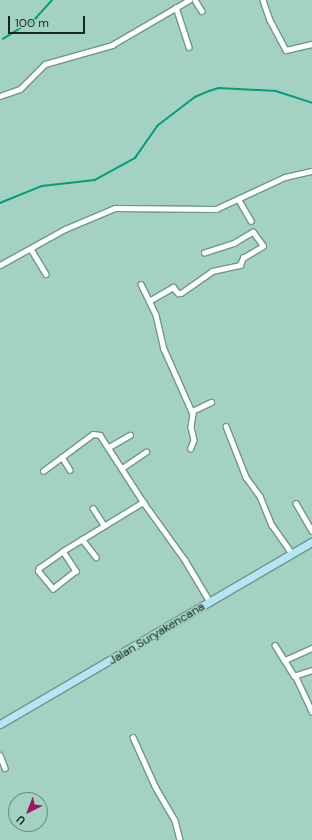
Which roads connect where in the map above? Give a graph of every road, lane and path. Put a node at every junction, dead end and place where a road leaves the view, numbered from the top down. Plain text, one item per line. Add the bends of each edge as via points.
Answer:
1 (189, 0) edge
2 (195, 0) edge
3 (263, 0) edge
4 (176, 7) junction
5 (202, 11) dead end
6 (312, 44) edge
7 (189, 47) dead end
8 (0, 96) edge
9 (312, 172) edge
10 (239, 200) junction
11 (251, 222) dead end
12 (31, 249) junction
13 (205, 253) dead end
14 (0, 265) edge
15 (46, 274) dead end
16 (141, 284) dead end
17 (149, 301) junction
18 (211, 402) dead end
19 (192, 411) junction
20 (226, 426) dead end
21 (130, 435) dead end
22 (109, 447) junction
23 (190, 448) dead end
24 (146, 452) dead end
25 (62, 457) junction
26 (122, 468) junction
27 (70, 470) dead end
28 (43, 471) dead end
29 (143, 502) junction
30 (296, 503) dead end
31 (93, 508) dead end
32 (104, 525) junction
33 (312, 531) edge
34 (82, 539) junction
35 (312, 542) edge
36 (63, 551) junction
37 (292, 554) junction
38 (96, 557) dead end
39 (210, 602) junction
40 (275, 645) dead end
41 (312, 648) edge
42 (285, 660) junction
43 (312, 670) edge
44 (296, 677) junction
45 (312, 712) edge
46 (0, 724) edge
47 (133, 737) dead end
48 (0, 755) edge
49 (6, 768) dead end
50 (180, 840) edge

1 - 4 street
2 - 5 street
3 - 6 street via 286,50
4 - 7 street
4 - 8 street via 112,45 45,64 20,89
9 - 10 street via 285,177
10 - 11 street
10 - 12 street via 208,210 115,208 65,229
12 - 14 street
12 - 15 street
13 - 17 street via 235,243 253,232 263,246 243,258 240,265 212,271 181,293 173,287
16 - 17 street
17 - 19 street via 156,315 164,349
18 - 19 street
19 - 23 street via 191,427 194,440
20 - 37 street via 246,477 260,496 272,525
21 - 22 street
22 - 25 street via 97,433
22 - 26 street
24 - 26 street
25 - 27 street
25 - 28 street
26 - 29 street
29 - 32 street
29 - 39 street via 185,560
30 - 33 street
31 - 32 street
32 - 34 street
34 - 36 street
34 - 38 street
35 - 37 street, Jalan Suryakencana
36 - 36 street via 76,571 53,589 38,569
37 - 39 street, Jalan Suryakencana
39 - 46 street, Jalan Suryakencana
40 - 42 street
41 - 42 street
42 - 44 street
43 - 44 street
44 - 45 street
47 - 50 street via 155,786 175,820
48 - 49 street

